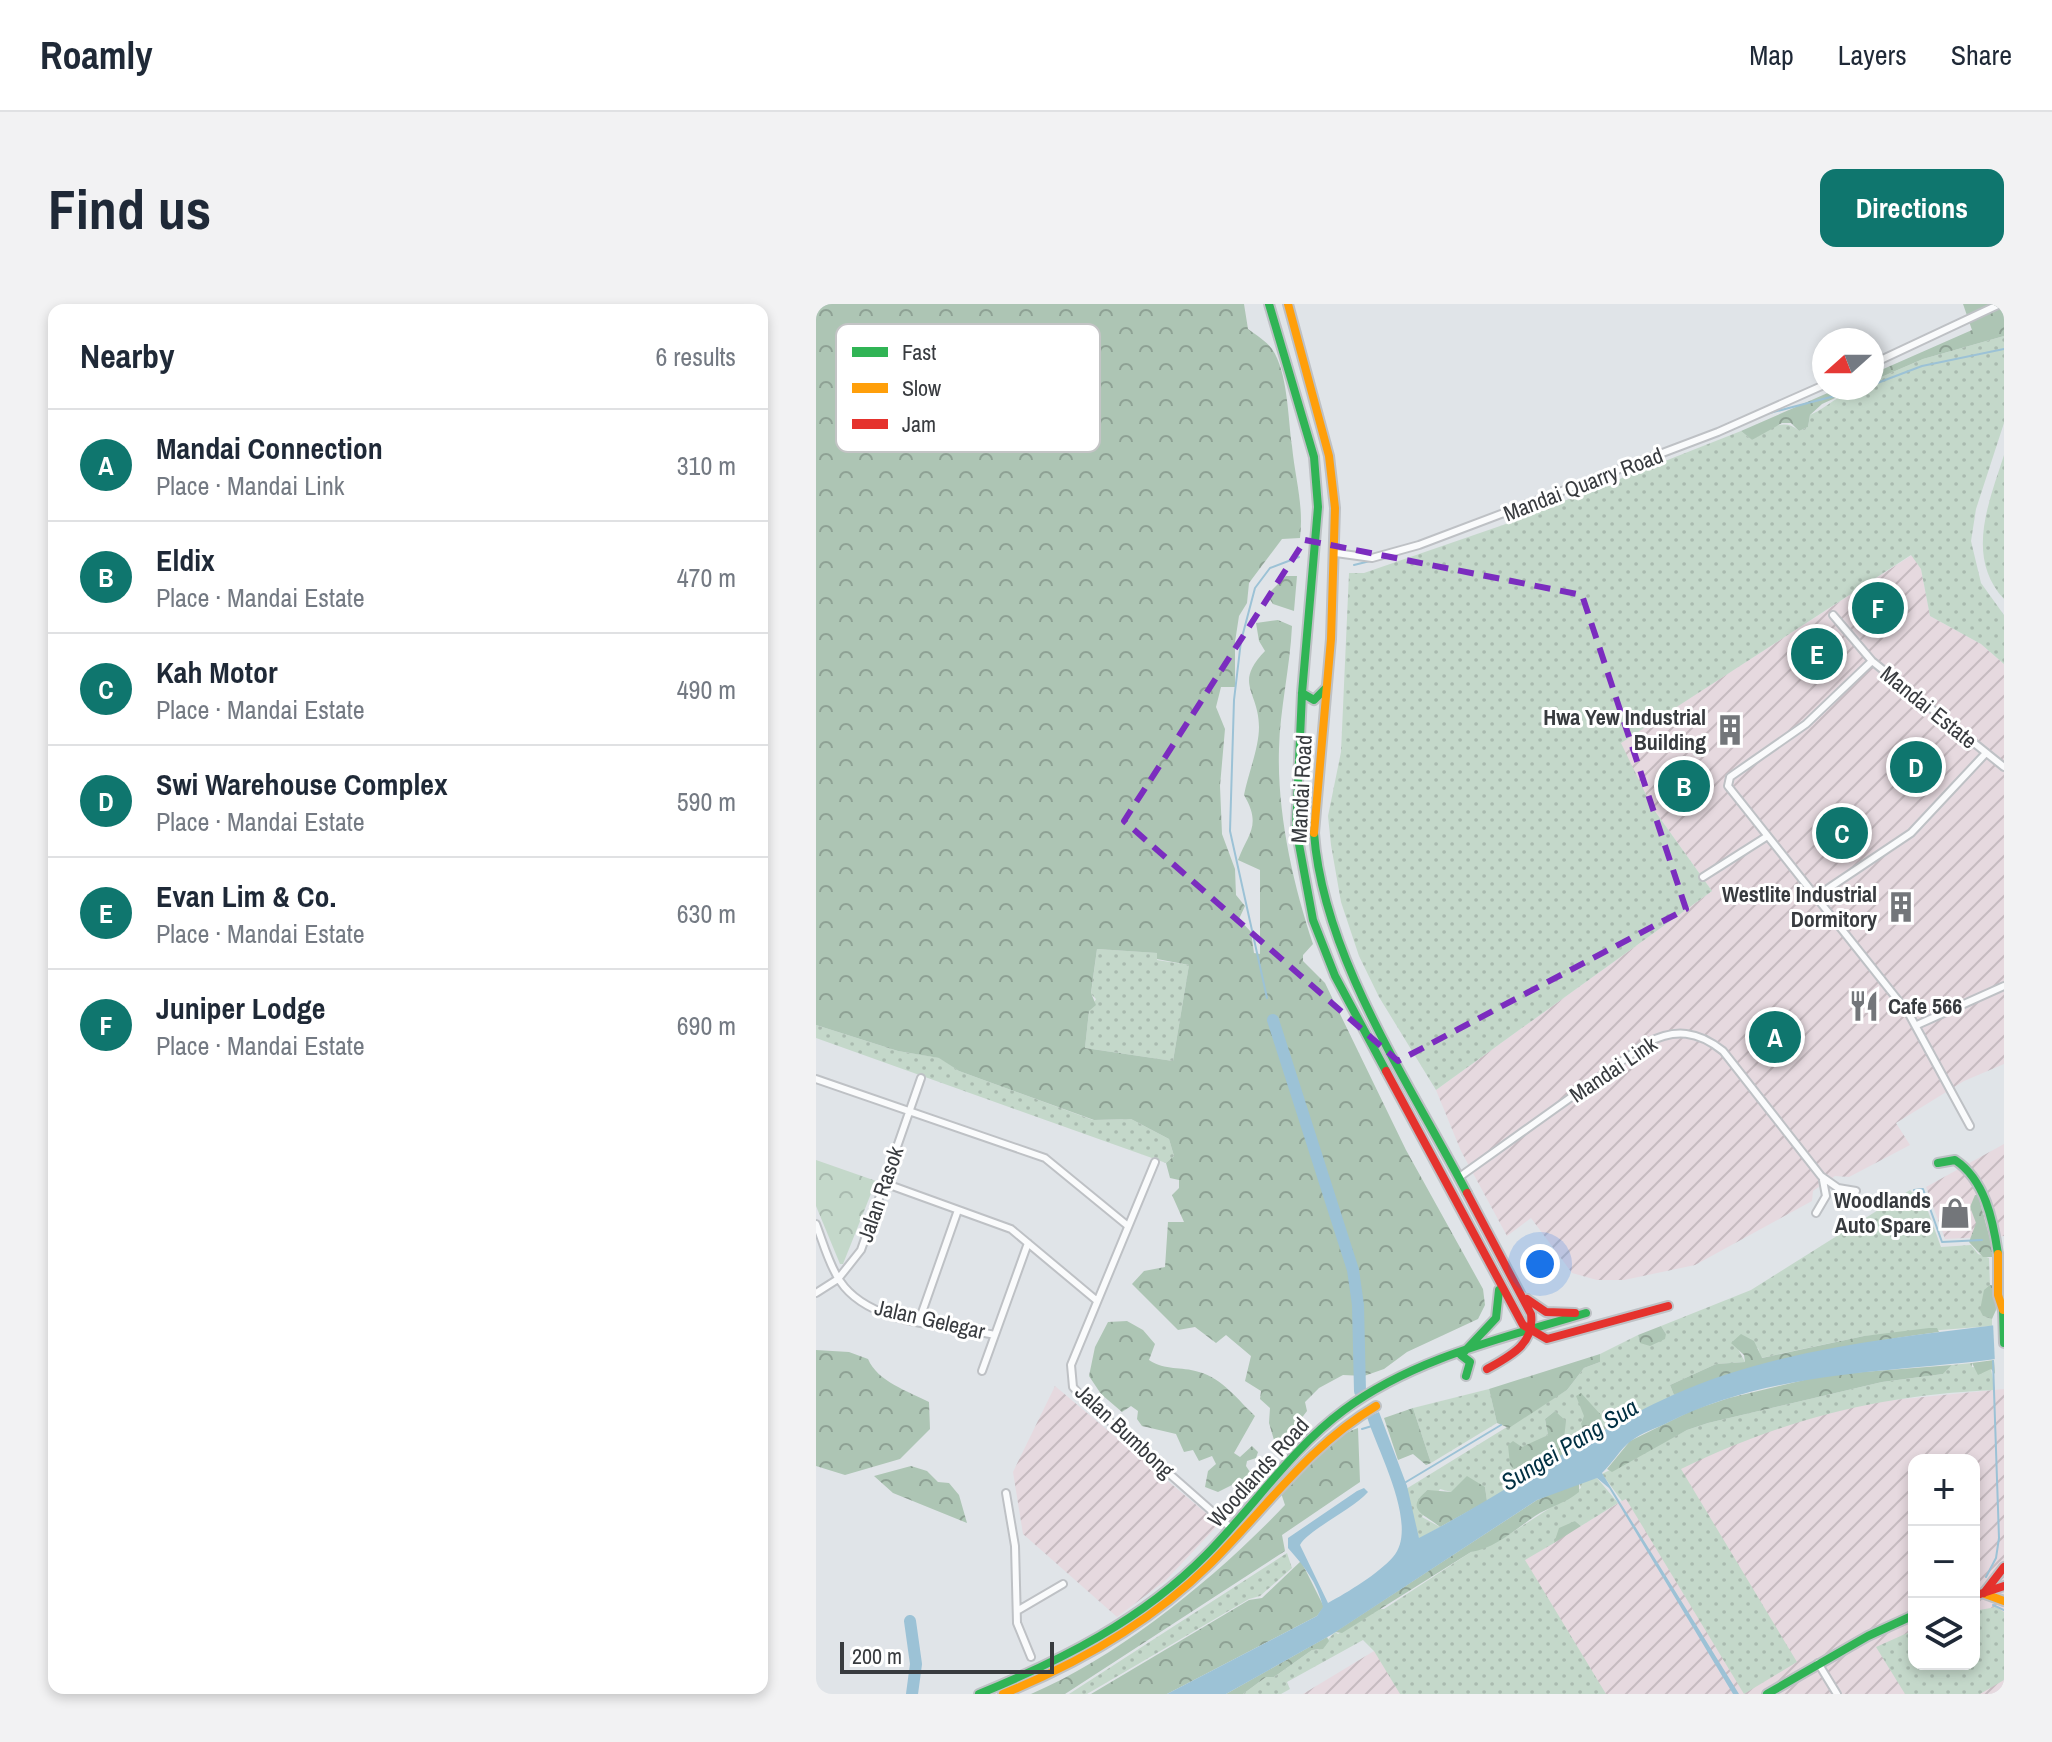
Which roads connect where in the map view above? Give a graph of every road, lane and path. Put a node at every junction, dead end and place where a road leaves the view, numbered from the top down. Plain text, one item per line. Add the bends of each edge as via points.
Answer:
1 (1269, 304) edge
2 (1288, 304) edge
3 (2000, 304) edge
4 (1884, 358) edge
5 (1812, 390) edge
6 (1336, 553) junction
7 (1833, 615) dead end
8 (1872, 661) junction
9 (1326, 686) junction
10 (1302, 693) junction
11 (1986, 753) junction
12 (2004, 767) edge
13 (1766, 837) junction
14 (1703, 877) dead end
15 (1814, 898) junction
16 (2004, 986) edge
17 (1917, 1025) junction
18 (1390, 1048) junction
19 (1383, 1067) junction
20 (921, 1078) dead end
21 (816, 1079) edge
22 (909, 1111) junction
23 (1970, 1126) dead end
24 (1155, 1162) dead end
25 (1938, 1163) dead end
26 (1821, 1176) junction
27 (1458, 1178) junction
28 (884, 1183) junction
29 (1856, 1191) dead end
30 (958, 1210) junction
31 (1816, 1213) dead end
32 (816, 1224) edge
33 (1128, 1226) junction
34 (1028, 1243) junction
35 (1496, 1276) junction
36 (838, 1279) junction
37 (1516, 1283) junction
38 (816, 1293) edge
39 (1096, 1300) junction
40 (1668, 1306) dead end
41 (1535, 1307) junction
42 (2004, 1308) edge
43 (2003, 1318) edge
44 (1568, 1319) junction
45 (919, 1321) junction
46 (1531, 1331) junction
47 (995, 1335) junction
48 (2004, 1343) edge
49 (1459, 1355) junction
50 (1487, 1369) dead end
51 (982, 1371) dead end
52 (1466, 1376) dead end
53 (1376, 1406) dead end
54 (1006, 1493) dead end
55 (1231, 1528) junction
56 (2004, 1567) edge
57 (1063, 1584) dead end
58 (2004, 1586) edge
59 (1984, 1593) junction
60 (1980, 1594) edge
61 (2004, 1601) edge
62 (1017, 1611) junction
63 (1908, 1618) edge
64 (1031, 1657) junction
65 (1818, 1663) junction
66 (1052, 1664) junction
67 (1023, 1677) junction
68 (979, 1694) edge
69 (1003, 1694) edge
70 (1767, 1694) edge
71 (1837, 1694) edge

1 - 10 main road, Mandai Road via 1317,481
2 - 6 main road, Mandai Road via 1329,456
3 - 4 street
5 - 6 street, Mandai Quarry Road via 1718,432 1419,545 1372,558
6 - 9 main road, Mandai Road
7 - 8 street, Mandai Estate
8 - 11 street, Mandai Estate
8 - 13 street, Mandai Estate via 1806,724 1730,777 1731,793
9 - 10 main road via 1320,699
9 - 18 main road, Mandai Road via 1314,829 1317,870 1342,956
10 - 19 main road, Mandai Road via 1296,828 1302,875 1335,976
11 - 12 street, Mandai Estate
11 - 15 street, Mandai Estate via 1911,833
13 - 14 street
13 - 15 street, Mandai Estate
15 - 17 street, Mandai Estate
16 - 17 street
17 - 23 street, Mandai Estate
18 - 19 main road via 1383,1053
18 - 27 main road, Mandai Road
19 - 35 main road, Mandai Road
20 - 22 street, Jalan Rasok
21 - 22 street
22 - 28 street, Jalan Rasok
22 - 33 street via 1045,1158
24 - 33 street, Jalan Bumbong
25 - 42 main road via 1955,1160 1966,1167 1984,1201 1998,1254 1998,1295
26 - 27 street, Mandai Link via 1723,1051 1708,1039 1680,1033 1647,1043
26 - 29 street, Mandai Link via 1838,1188
26 - 31 street via 1826,1196
27 - 37 main road, Mandai Road
28 - 30 street
28 - 36 street, Jalan Rasok via 861,1250
30 - 34 street via 1011,1229
30 - 45 street
32 - 36 street, Jalan Gelegar
33 - 39 street, Jalan Bumbong
34 - 39 street
34 - 47 street
35 - 46 main road, Mandai Road
35 - 49 main road via 1500,1312
36 - 38 street, Jalan Rasok
36 - 45 street, Jalan Gelegar via 853,1297 875,1310
37 - 41 main road
37 - 46 main road via 1531,1314
39 - 55 street, Jalan Bumbong via 1071,1365 1073,1387
40 - 46 main road via 1552,1338
41 - 44 main road via 1551,1318
41 - 44 main road, Woodlands Road via 1552,1314 1586,1313
42 - 43 main road
43 - 48 main road
44 - 46 main road, Woodlands Road
45 - 47 street, Jalan Gelegar
46 - 49 main road, Woodlands Road
46 - 50 main road via 1517,1352
47 - 51 street
49 - 52 main road via 1469,1358
49 - 55 main road, Woodlands Road via 1356,1402 1294,1453
53 - 69 main road, Woodlands Road via 1328,1435 1211,1563 1157,1611 1093,1652
54 - 62 street via 1015,1546
55 - 66 main road, Woodlands Road via 1150,1604
56 - 59 main road
57 - 62 street
58 - 59 main road
59 - 60 main road
59 - 61 main road
62 - 64 street
63 - 65 main road
64 - 66 street
64 - 67 street
65 - 70 main road
65 - 71 street
66 - 67 main road, Woodlands Road
67 - 68 main road, Woodlands Road

